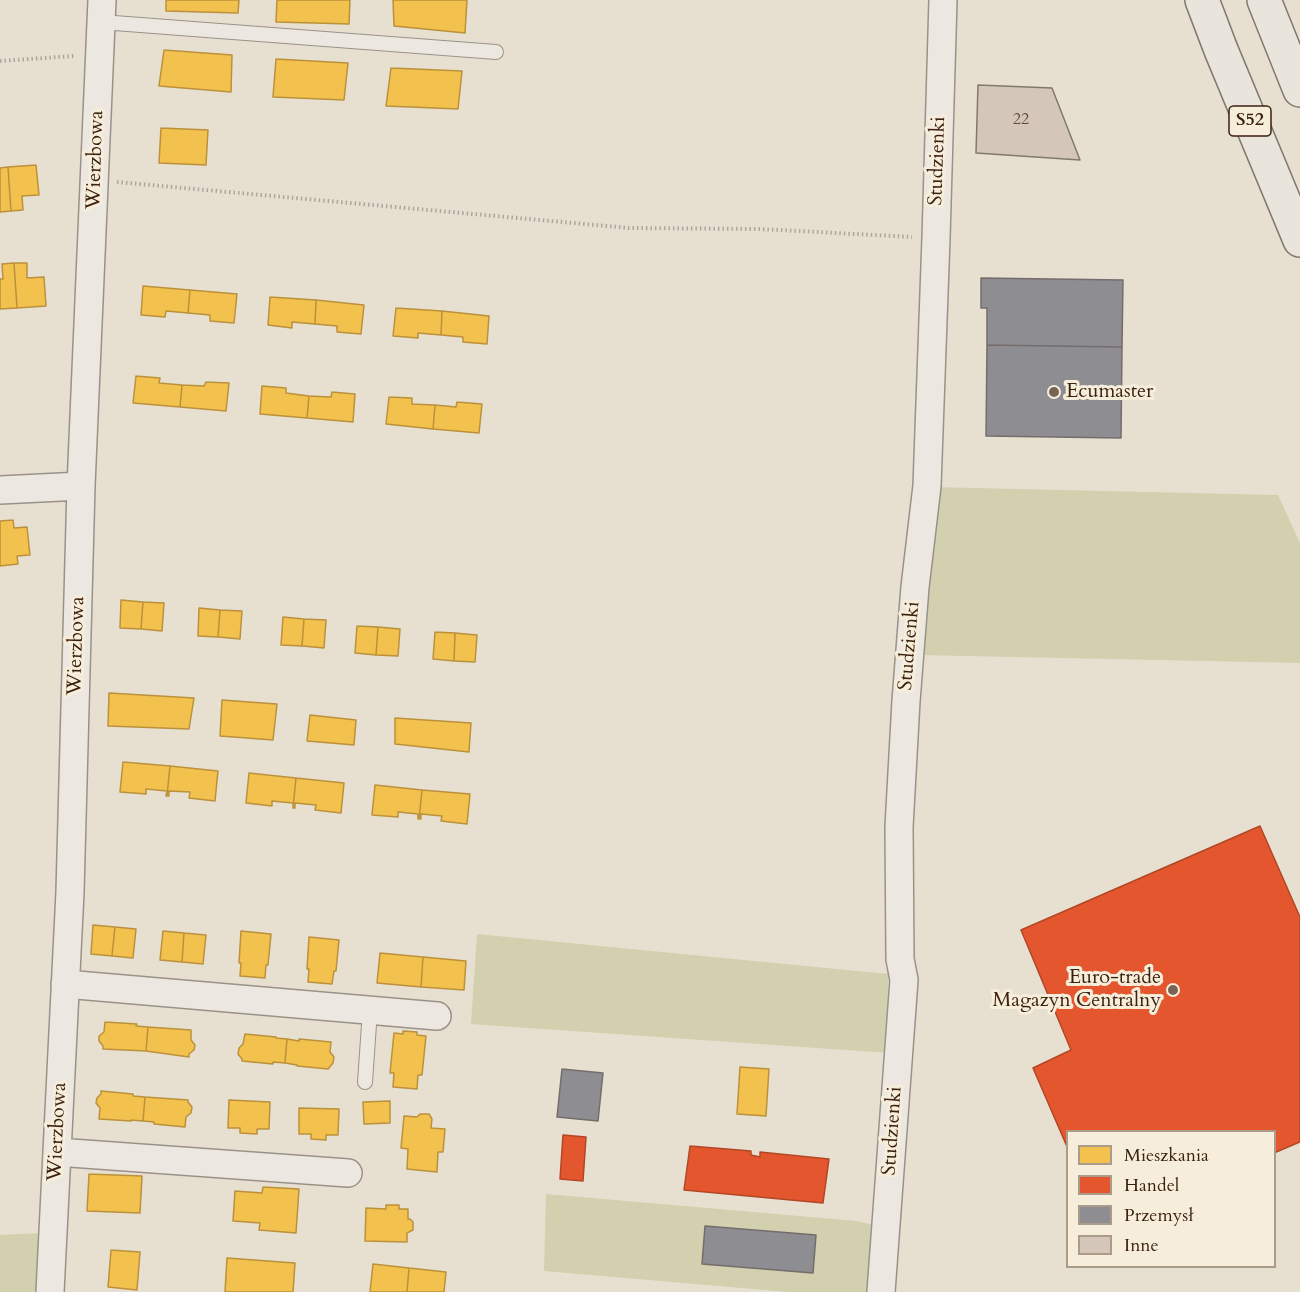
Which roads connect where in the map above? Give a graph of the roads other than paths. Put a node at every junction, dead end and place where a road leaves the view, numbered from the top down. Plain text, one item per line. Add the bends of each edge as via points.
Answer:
1 (943, 0) edge
2 (1202, 0) edge
3 (1264, 0) edge
4 (102, 11) edge
5 (496, 52) dead end
6 (1300, 90) edge
7 (1300, 240) edge
8 (81, 486) junction
9 (0, 490) edge
10 (64, 984) junction
11 (370, 1010) junction
12 (437, 1016) dead end
13 (365, 1082) dead end
14 (57, 1152) junction
15 (348, 1173) dead end
16 (50, 1292) edge
17 (881, 1292) edge

1 - 17 street, Studzienki via 927,486 915,587 899,826 900,959 904,980
2 - 7 highway, S52
3 - 6 highway
4 - 5 lane
4 - 8 street, Wierzbowa
8 - 9 street
8 - 10 street, Wierzbowa
10 - 11 street
10 - 14 street, Wierzbowa
11 - 12 street
11 - 13 lane
14 - 15 street
14 - 16 street, Wierzbowa

